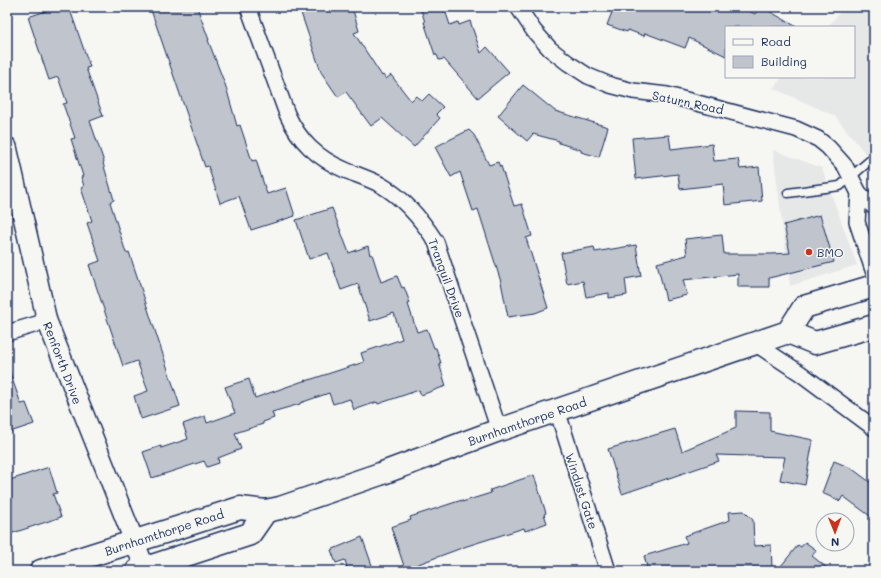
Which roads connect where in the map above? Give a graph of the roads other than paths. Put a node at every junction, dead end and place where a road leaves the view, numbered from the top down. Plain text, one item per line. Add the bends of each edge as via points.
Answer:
1 (248, 7) edge
2 (518, 7) edge
3 (7, 147) edge
4 (874, 157) edge
5 (851, 177) junction
6 (788, 193) dead end
7 (858, 193) junction
8 (874, 207) edge
9 (874, 273) edge
10 (874, 286) edge
11 (47, 321) junction
12 (874, 326) edge
13 (788, 332) junction
14 (7, 333) edge
15 (756, 344) junction
16 (557, 410) junction
17 (874, 428) edge
18 (499, 430) junction
19 (266, 511) junction
20 (134, 541) junction
21 (142, 570) edge
22 (41, 571) edge
23 (608, 571) edge

1 - 18 street, Tranquil Drive via 287,114 303,142 330,163 364,177 398,197 413,210 436,242
2 - 5 street, Saturn Road via 534,32 550,49 588,76 633,91 667,95 796,129 818,139 828,147
3 - 11 street, Renforth Drive
4 - 5 lane
5 - 6 lane via 840,186
5 - 7 street, Saturn Road
7 - 8 street, Saturn Road
7 - 9 street, Saturn Road via 857,222
10 - 13 main road via 804,307
11 - 14 street
11 - 20 street, Renforth Drive
12 - 13 main road via 816,343
13 - 15 main road, Burnhamthorpe Road
15 - 16 main road, Burnhamthorpe Road
15 - 17 street
16 - 18 main road, Burnhamthorpe Road
16 - 23 street, Windust Gate
18 - 19 main road, Burnhamthorpe Road via 380,474
19 - 20 main road, Burnhamthorpe Road via 240,508
19 - 21 main road via 250,534
20 - 21 street, Renforth Drive
20 - 22 main road, Burnhamthorpe Road

